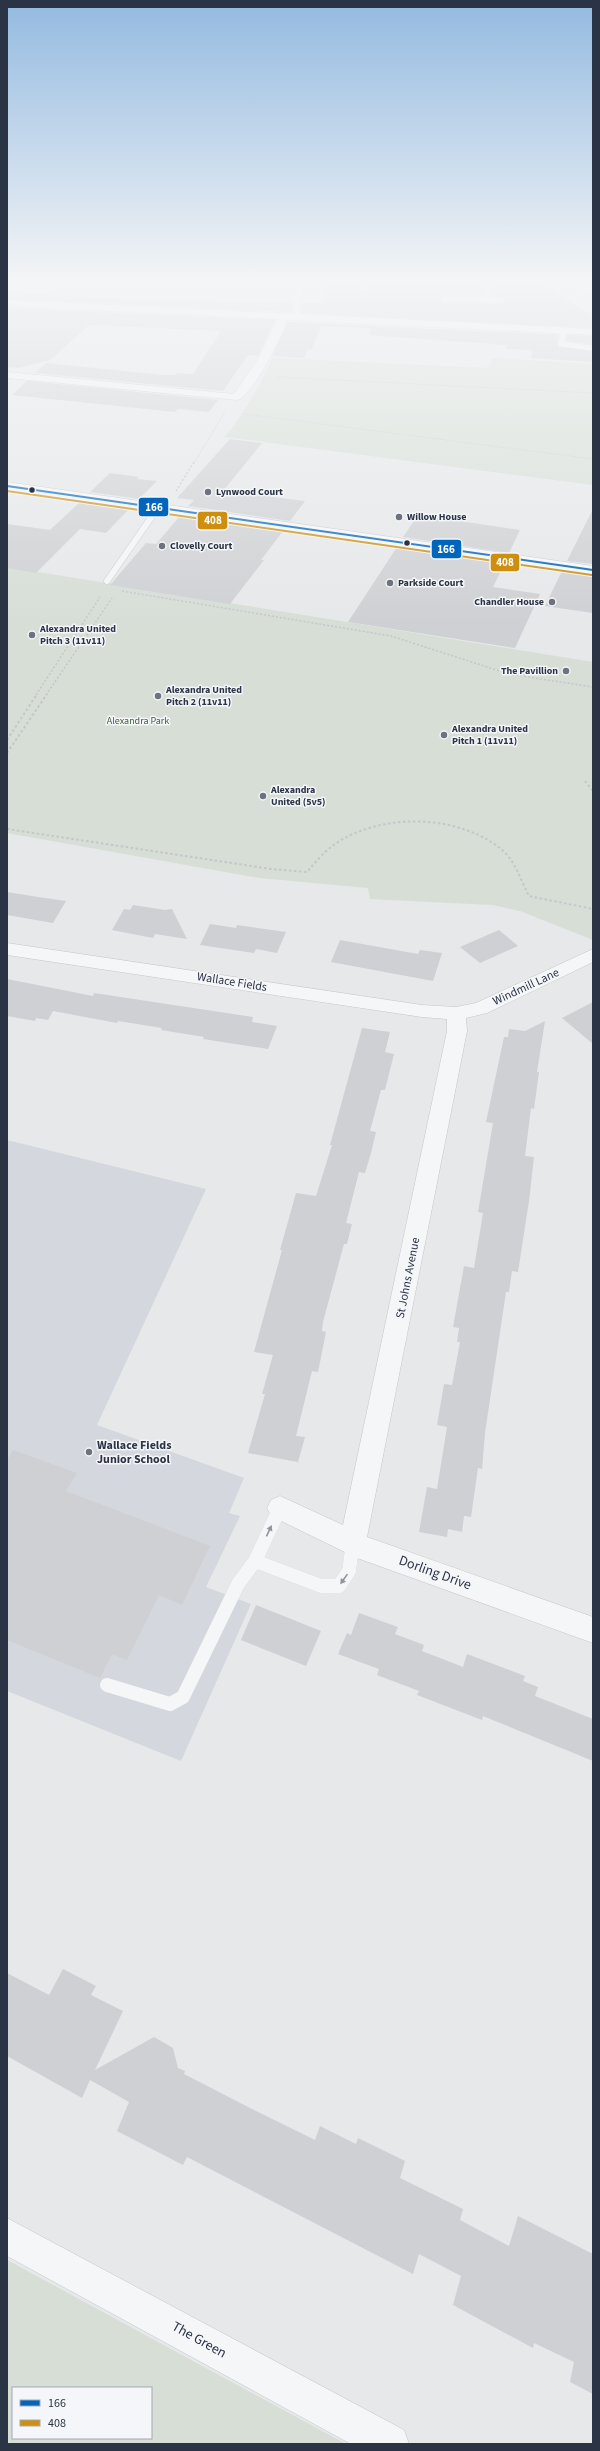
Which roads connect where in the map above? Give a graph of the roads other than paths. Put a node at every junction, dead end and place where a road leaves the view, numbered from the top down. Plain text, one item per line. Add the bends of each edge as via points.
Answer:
1 (172, 393) edge
2 (242, 393) edge
3 (7, 486) edge
4 (155, 512) dead end
5 (593, 570) edge
6 (107, 581) road end
7 (7, 949) edge
8 (593, 955) edge
9 (456, 1014) junction
10 (280, 1508) joint
11 (353, 1542) junction
12 (255, 1561) junction
13 (593, 1630) edge
14 (107, 1685) dead end
15 (7, 2236) edge
16 (390, 2444) edge

1 - 2 street via 231,400
3 - 5 main road
4 - 6 lane
7 - 9 street, Wallace Fields
8 - 9 street, Windmill Lane via 480,1008
9 - 11 street, St Johns Avenue via 457,1031
10 - 11 street, Dorling Drive
12 -> 10 lane
11 -> 12 lane via 349,1571 339,1586 321,1586
11 - 13 street, Dorling Drive
12 - 14 lane via 238,1584 183,1697 170,1704
15 - 16 street, The Green

